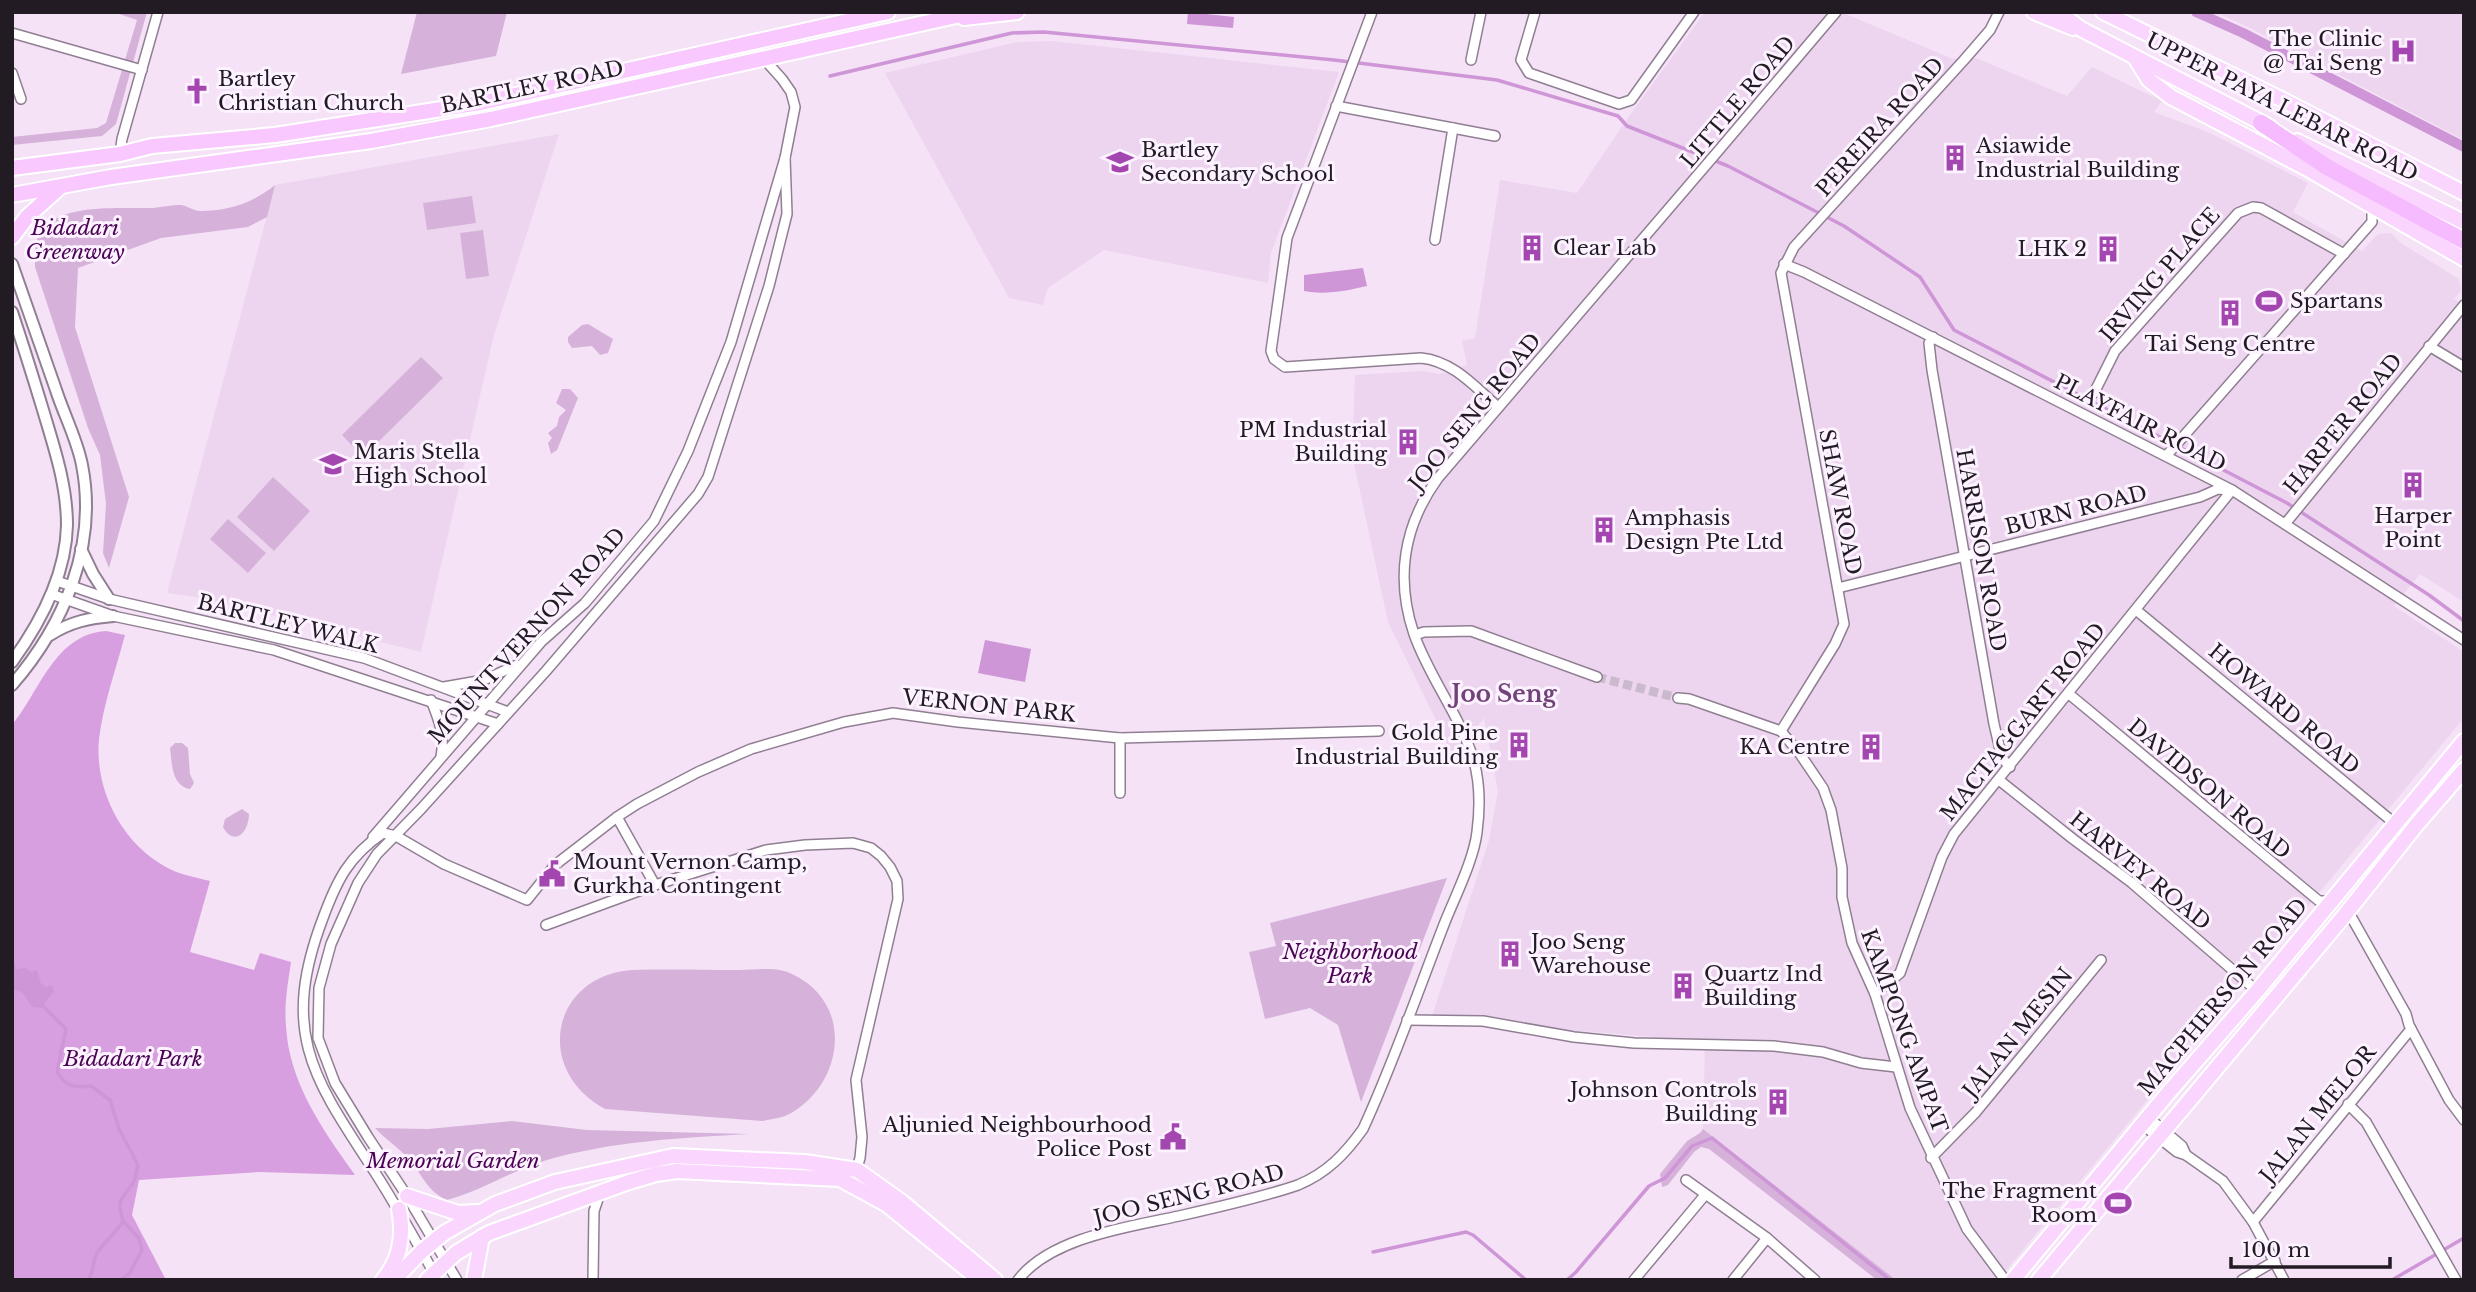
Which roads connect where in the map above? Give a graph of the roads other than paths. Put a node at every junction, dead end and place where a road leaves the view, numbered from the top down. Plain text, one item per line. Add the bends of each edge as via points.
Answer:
1 (158, 12) edge
2 (1017, 12) edge
3 (1371, 12) edge
4 (1481, 12) edge
5 (1535, 12) edge
6 (1694, 12) edge
7 (1836, 12) edge
8 (1999, 12) edge
9 (2034, 12) edge
10 (2059, 12) edge
11 (2103, 12) edge
12 (883, 13) edge
13 (967, 14) edge
14 (2081, 29) junction
15 (12, 33) edge
16 (2135, 57) junction
17 (762, 58) junction
18 (1471, 60) dead end
19 (142, 70) junction
20 (12, 73) edge
21 (21, 99) dead end
22 (1336, 106) junction
23 (2261, 123) junction
24 (1453, 128) junction
25 (1495, 136) dead end
26 (120, 154) junction
27 (785, 158) junction
28 (12, 162) edge
29 (20, 167) edge
30 (59, 188) junction
31 (2464, 193) edge
32 (12, 195) edge
33 (2372, 206) junction
34 (1666, 214) joint
35 (2464, 222) edge
36 (12, 237) edge
37 (1435, 240) dead end
38 (2464, 241) edge
39 (2344, 254) junction
40 (2464, 259) edge
41 (12, 264) edge
42 (1784, 264) junction
43 (2464, 305) edge
44 (12, 312) edge
45 (1933, 337) junction
46 (2430, 346) junction
47 (2464, 367) edge
48 (2094, 393) dead end
49 (1498, 407) junction
50 (2170, 452) junction
51 (2232, 490) junction
52 (2200, 497) junction
53 (2222, 503) junction
54 (654, 521) junction
55 (2285, 524) junction
56 (67, 525) junction
57 (667, 530) junction
58 (86, 531) junction
59 (81, 549) junction
60 (1965, 556) junction
61 (57, 581) junction
62 (72, 586) junction
63 (1838, 588) junction
64 (51, 594) junction
65 (109, 598) junction
66 (67, 599) junction
67 (2136, 610) junction
68 (113, 615) junction
69 (1415, 635) junction
70 (48, 636) junction
71 (2464, 640) edge
72 (525, 660) junction
73 (12, 662) edge
74 (1597, 677) tunnel mouth
75 (12, 685) edge
76 (442, 687) junction
77 (2069, 694) junction
78 (1678, 698) tunnel mouth
79 (431, 700) junction
80 (489, 704) junction
81 (508, 712) junction
82 (477, 717) junction
83 (498, 724) junction
84 (1379, 731) dead end
85 (1781, 731) junction
86 (1120, 738) junction
87 (2464, 741) edge
88 (440, 759) junction
89 (2010, 767) junction
90 (2464, 770) edge
91 (1999, 780) junction
92 (1120, 793) dead end
93 (617, 817) junction
94 (2395, 824) junction
95 (2408, 835) junction
96 (396, 836) junction
97 (366, 845) junction
98 (655, 886) junction
99 (2331, 901) junction
100 (2346, 914) junction
101 (546, 925) dead end
102 (2101, 960) dead end
103 (2257, 991) junction
104 (1875, 994) junction
105 (1407, 1020) junction
106 (2409, 1025) junction
107 (1896, 1067) junction
108 (2348, 1104) junction
109 (2146, 1121) junction
110 (2464, 1121) edge
111 (2160, 1133) junction
112 (1931, 1158) junction
113 (855, 1177) junction
114 (1686, 1180) dead end
115 (601, 1191) junction
116 (1705, 1195) junction
117 (407, 1196) junction
118 (575, 1200) junction
119 (399, 1209) junction
120 (482, 1211) junction
121 (594, 1211) junction
122 (2253, 1222) junction
123 (482, 1237) junction
124 (1767, 1238) junction
125 (427, 1247) junction
126 (2275, 1261) junction
127 (445, 1262) junction
128 (433, 1278) edge
129 (383, 1280) edge
130 (394, 1280) edge
131 (457, 1280) edge
132 (474, 1280) edge
133 (593, 1280) edge
134 (980, 1280) edge
135 (995, 1280) edge
136 (1018, 1280) edge
137 (1634, 1280) edge
138 (1733, 1280) edge
139 (1815, 1280) edge
140 (2005, 1280) edge
141 (2013, 1280) edge
142 (2039, 1280) edge
143 (2242, 1280) edge
144 (2284, 1280) edge
145 (2456, 1280) edge

1 - 19 street
2 - 13 highway, BARTLEY ROAD via 970,18
3 - 22 street
4 - 18 street
5 - 6 street via 1521,60 1529,73 1619,104 1631,100
7 - 34 street, LITTLE ROAD
8 - 42 street, PEREIRA ROAD via 1981,40 1794,247
9 - 14 main road, UPPER PAYA LEBAR ROAD
10 - 14 main road, UPPER PAYA LEBAR ROAD
11 - 31 main road, UPPER PAYA LEBAR ROAD
12 - 26 highway, BARTLEY ROAD via 480,103
13 - 17 highway, BARTLEY ROAD
14 - 16 main road, UPPER PAYA LEBAR ROAD
15 - 19 street
16 - 23 main road, UPPER PAYA LEBAR ROAD
16 - 33 main road via 2149,80 2171,97
17 - 27 street, MOUNT VERNON ROAD via 782,79 795,107
17 - 30 highway, BARTLEY ROAD via 491,119
19 - 26 street
20 - 21 street
22 - 24 street
22 - 49 street via 1287,238 1273,334 1274,359 1285,367 1435,359
23 - 35 main road, UPPER PAYA LEBAR ROAD
23 - 38 highway via 2328,167
24 - 25 street
24 - 37 street
26 - 29 highway, BARTLEY ROAD
27 - 54 street, MOUNT VERNON ROAD via 731,342 688,451
27 - 57 street, MOUNT VERNON ROAD via 787,214 765,299 708,477
28 - 29 highway
30 - 32 highway, BARTLEY ROAD
30 - 36 highway
33 - 39 street via 2372,222
33 - 40 main road
34 - 49 street, JOO SENG ROAD
39 - 48 street, IRVING PLACE via 2261,208 2238,213 2121,343
39 - 50 street
41 - 58 street via 82,463
42 - 45 street, PLAYFAIR ROAD
42 - 63 street, SHAW ROAD via 1782,283
43 - 46 street, HARPER ROAD
44 - 56 street via 59,463
45 - 50 street, PLAYFAIR ROAD
45 - 60 street, HARRISON ROAD via 1928,343 1930,357
46 - 47 street, HARPER ROAD
46 - 55 street, HARPER ROAD
49 - 69 street, JOO SENG ROAD via 1438,478 1415,516 1403,568 1406,605
50 - 51 street, PLAYFAIR ROAD
51 - 52 street, BURN ROAD via 2218,489
51 - 53 street, MACTAGGART ROAD
51 - 55 street, PLAYFAIR ROAD
52 - 53 street, BURN ROAD
52 - 60 street, BURN ROAD
53 - 67 street, MACTAGGART ROAD
54 - 57 street
54 - 72 street, MOUNT VERNON ROAD via 586,603
55 - 71 street, PLAYFAIR ROAD
56 - 58 street via 76,541
56 - 61 street
57 - 81 street, MOUNT VERNON ROAD
58 - 59 street
59 - 62 street
59 - 65 street
60 - 63 street, BURN ROAD
60 - 89 street, HARRISON ROAD via 1998,745
61 - 62 street, BARTLEY WALK
61 - 64 street
62 - 65 street, BARTLEY WALK
62 - 66 street
63 - 85 street, SHAW ROAD via 1844,624
64 - 66 street, BARTLEY WALK
64 - 73 street
65 - 76 street, BARTLEY WALK via 364,658
66 - 68 street, BARTLEY WALK
66 - 70 street
67 - 77 street, MACTAGGART ROAD
67 - 94 street, HOWARD ROAD
68 - 70 street via 67,624
68 - 79 street, BARTLEY WALK via 274,650
69 - 74 street via 1471,631
69 - 105 street, JOO SENG ROAD via 1474,761 1478,800 1477,835 1460,888
70 - 75 street
72 - 76 street via 484,680
72 - 80 street, MOUNT VERNON ROAD
76 - 80 street, BARTLEY WALK
77 - 89 street, MACTAGGART ROAD
77 - 99 street, DAVIDSON ROAD via 2319,901
78 - 85 street
79 - 82 street, BARTLEY WALK
79 - 88 street via 441,725
80 - 81 street, BARTLEY WALK
80 - 82 street, MOUNT VERNON ROAD
81 - 83 street, MOUNT VERNON ROAD
82 - 83 street, BARTLEY WALK
82 - 88 street, MOUNT VERNON ROAD
83 - 96 street, MOUNT VERNON ROAD
84 - 86 street, VERNON PARK
85 - 104 street, KAMPONG AMPAT via 1823,788 1831,810 1852,943
86 - 92 street
86 - 93 street, VERNON PARK via 893,713 751,749
87 - 94 main road, MACPHERSON ROAD
88 - 97 street, MOUNT VERNON ROAD
89 - 91 street, MACTAGGART ROAD
90 - 95 main road, MACPHERSON ROAD
91 - 103 street, HARVEY ROAD via 2132,883
91 - 104 street, MACTAGGART ROAD via 1954,834 1900,973
93 - 96 street, VERNON PARK via 555,865 527,900 444,864
93 - 98 street
94 - 95 street, HOWARD ROAD
94 - 99 main road, MACPHERSON ROAD
95 - 100 main road, MACPHERSON ROAD
96 - 97 street via 383,833
96 - 117 street, MOUNT VERNON ROAD via 358,883 331,944 319,988 318,1038 335,1083
97 - 119 street, MOUNT VERNON ROAD via 336,883 320,926 307,975 304,1027 316,1076
98 - 101 street
98 - 113 street via 766,850 805,845 853,843 871,848 890,867 898,899 856,1080 862,1137
99 - 103 main road, MACPHERSON ROAD
100 - 106 street
100 - 111 main road, MACPHERSON ROAD
102 - 112 street, JALAN MESIN via 1976,1112
103 - 109 main road, MACPHERSON ROAD
104 - 107 street, KAMPONG AMPAT
105 - 107 street via 1483,1021 1634,1043 1774,1046
105 - 136 street, JOO SENG ROAD via 1363,1129 1324,1171 1284,1190 1107,1232 1061,1248
106 - 108 street, JALAN MELOR
106 - 110 street
107 - 112 street, KAMPONG AMPAT
108 - 122 street, JALAN MELOR
108 - 145 street via 2366,1122
109 - 111 street
109 - 141 main road, MACPHERSON ROAD
111 - 122 street via 2223,1181
111 - 142 main road, MACPHERSON ROAD
112 - 140 street, KAMPONG AMPAT via 1967,1230
113 - 115 main road via 677,1171
113 - 120 main road via 805,1162 673,1156 555,1182
113 - 134 main road
113 - 135 main road via 902,1202
114 - 116 street
115 - 118 main road
115 - 121 street
116 - 124 street
116 - 137 street
117 - 120 main road via 458,1213
117 - 125 street, MOUNT VERNON ROAD
118 - 121 street
118 - 123 main road
119 - 125 street, MOUNT VERNON ROAD
119 - 129 main road via 400,1246
120 - 125 main road
121 - 133 street
122 - 126 street
123 - 127 main road
123 - 132 main road
124 - 138 street
124 - 139 street
125 - 127 street
125 - 128 street
125 - 130 main road
126 - 143 street
126 - 144 street
127 - 128 main road
127 - 131 street

